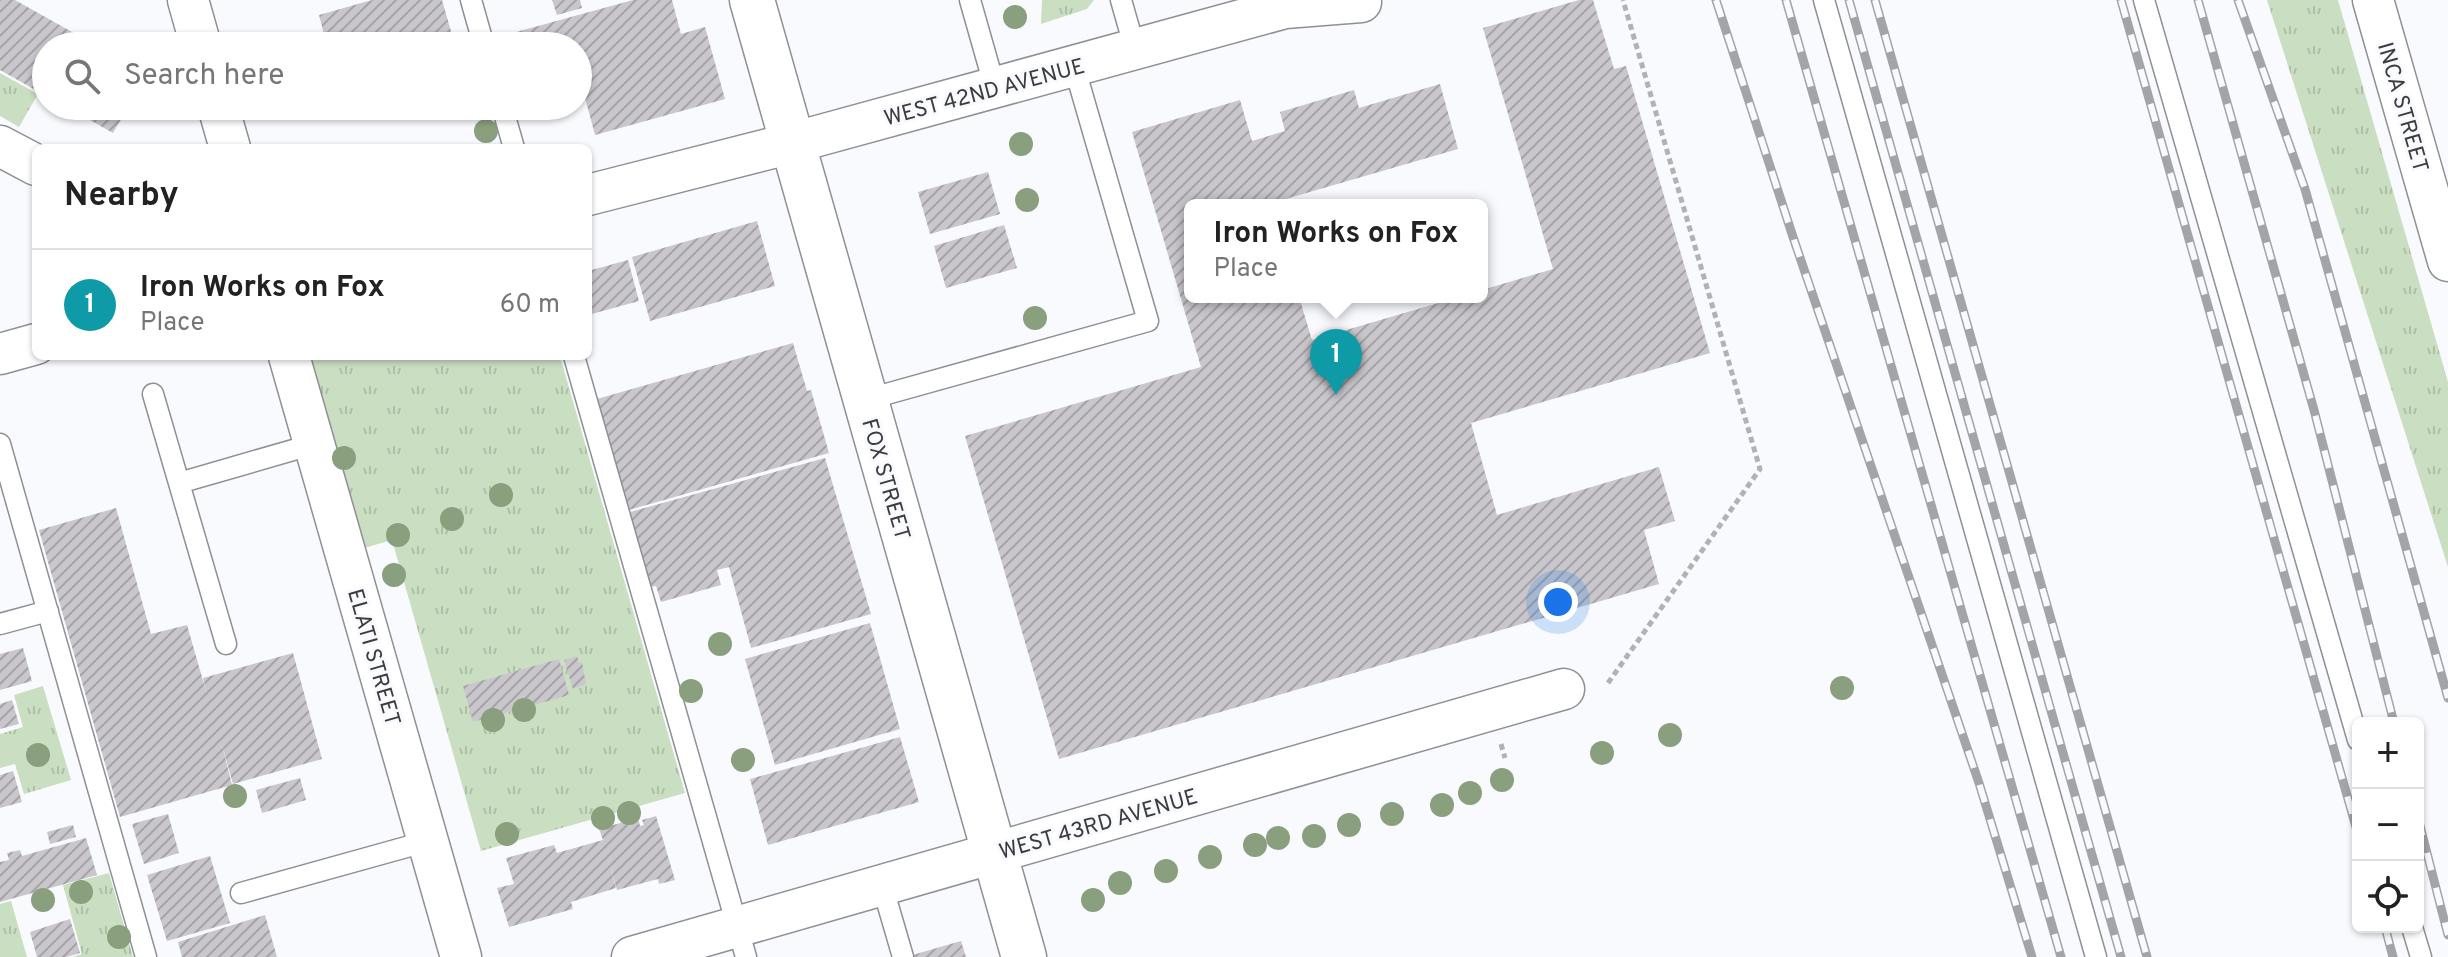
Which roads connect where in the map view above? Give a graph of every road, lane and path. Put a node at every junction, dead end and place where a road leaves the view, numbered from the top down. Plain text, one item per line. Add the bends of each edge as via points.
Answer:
1 (188, 0) edge
2 (471, 0) edge
3 (752, 0) edge
4 (970, 0) edge
5 (1121, 0) edge
6 (1623, 0) edge
7 (1824, 0) edge
8 (2144, 0) edge
9 (2373, 0) edge
10 (1372, 1) edge
11 (197, 32) edge
12 (480, 32) edge
13 (1135, 49) junction
14 (1074, 66) junction
15 (995, 88) junction
16 (222, 120) edge
17 (506, 120) edge
18 (792, 143) junction
19 (229, 144) edge
20 (513, 144) edge
21 (0, 146) edge
22 (32, 163) edge
23 (592, 194) edge
24 (2448, 261) edge
25 (32, 345) edge
26 (0, 354) edge
27 (290, 360) edge
28 (575, 360) edge
29 (153, 394) dead end
30 (865, 400) junction
31 (0, 444) edge
32 (314, 444) junction
33 (179, 483) junction
34 (48, 611) junction
35 (0, 624) edge
36 (226, 644) dead end
37 (1608, 683) dead end
38 (1564, 689) dead end
39 (2352, 719) edge
40 (428, 841) junction
41 (993, 853) junction
42 (882, 885) junction
43 (241, 893) dead end
44 (2414, 933) edge
45 (742, 942) edge
46 (146, 957) edge
47 (461, 957) edge
48 (632, 957) edge
49 (903, 957) edge
50 (1024, 957) edge
51 (2096, 957) edge
52 (2421, 957) edge

1 - 11 street
2 - 12 lane
3 - 18 street, FOX STREET
4 - 15 lane
5 - 13 lane
6 - 37 path via 1760,469
7 - 51 lane
8 - 39 lane
9 - 24 street, INCA STREET
10 - 13 street, WEST 42ND AVENUE via 1285,8
13 - 14 street, WEST 42ND AVENUE
14 - 15 street, WEST 42ND AVENUE
14 - 30 lane via 1148,321
15 - 18 street, WEST 42ND AVENUE
16 - 19 street
17 - 20 lane
18 - 23 street, WEST 42ND AVENUE
18 - 30 street, FOX STREET
21 - 22 street
25 - 26 street
27 - 32 street, ELATI STREET
28 - 45 lane
29 - 33 lane
30 - 41 street, FOX STREET
31 - 34 lane
32 - 33 lane
32 - 40 street, ELATI STREET
33 - 36 lane
34 - 35 lane
34 - 46 lane
38 - 41 street, WEST 43RD AVENUE
40 - 43 lane
40 - 47 street, ELATI STREET
41 - 42 street, WEST 43RD AVENUE
41 - 50 street, FOX STREET
42 - 45 street, WEST 43RD AVENUE
42 - 49 lane
44 - 52 lane
45 - 48 street, WEST 43RD AVENUE

